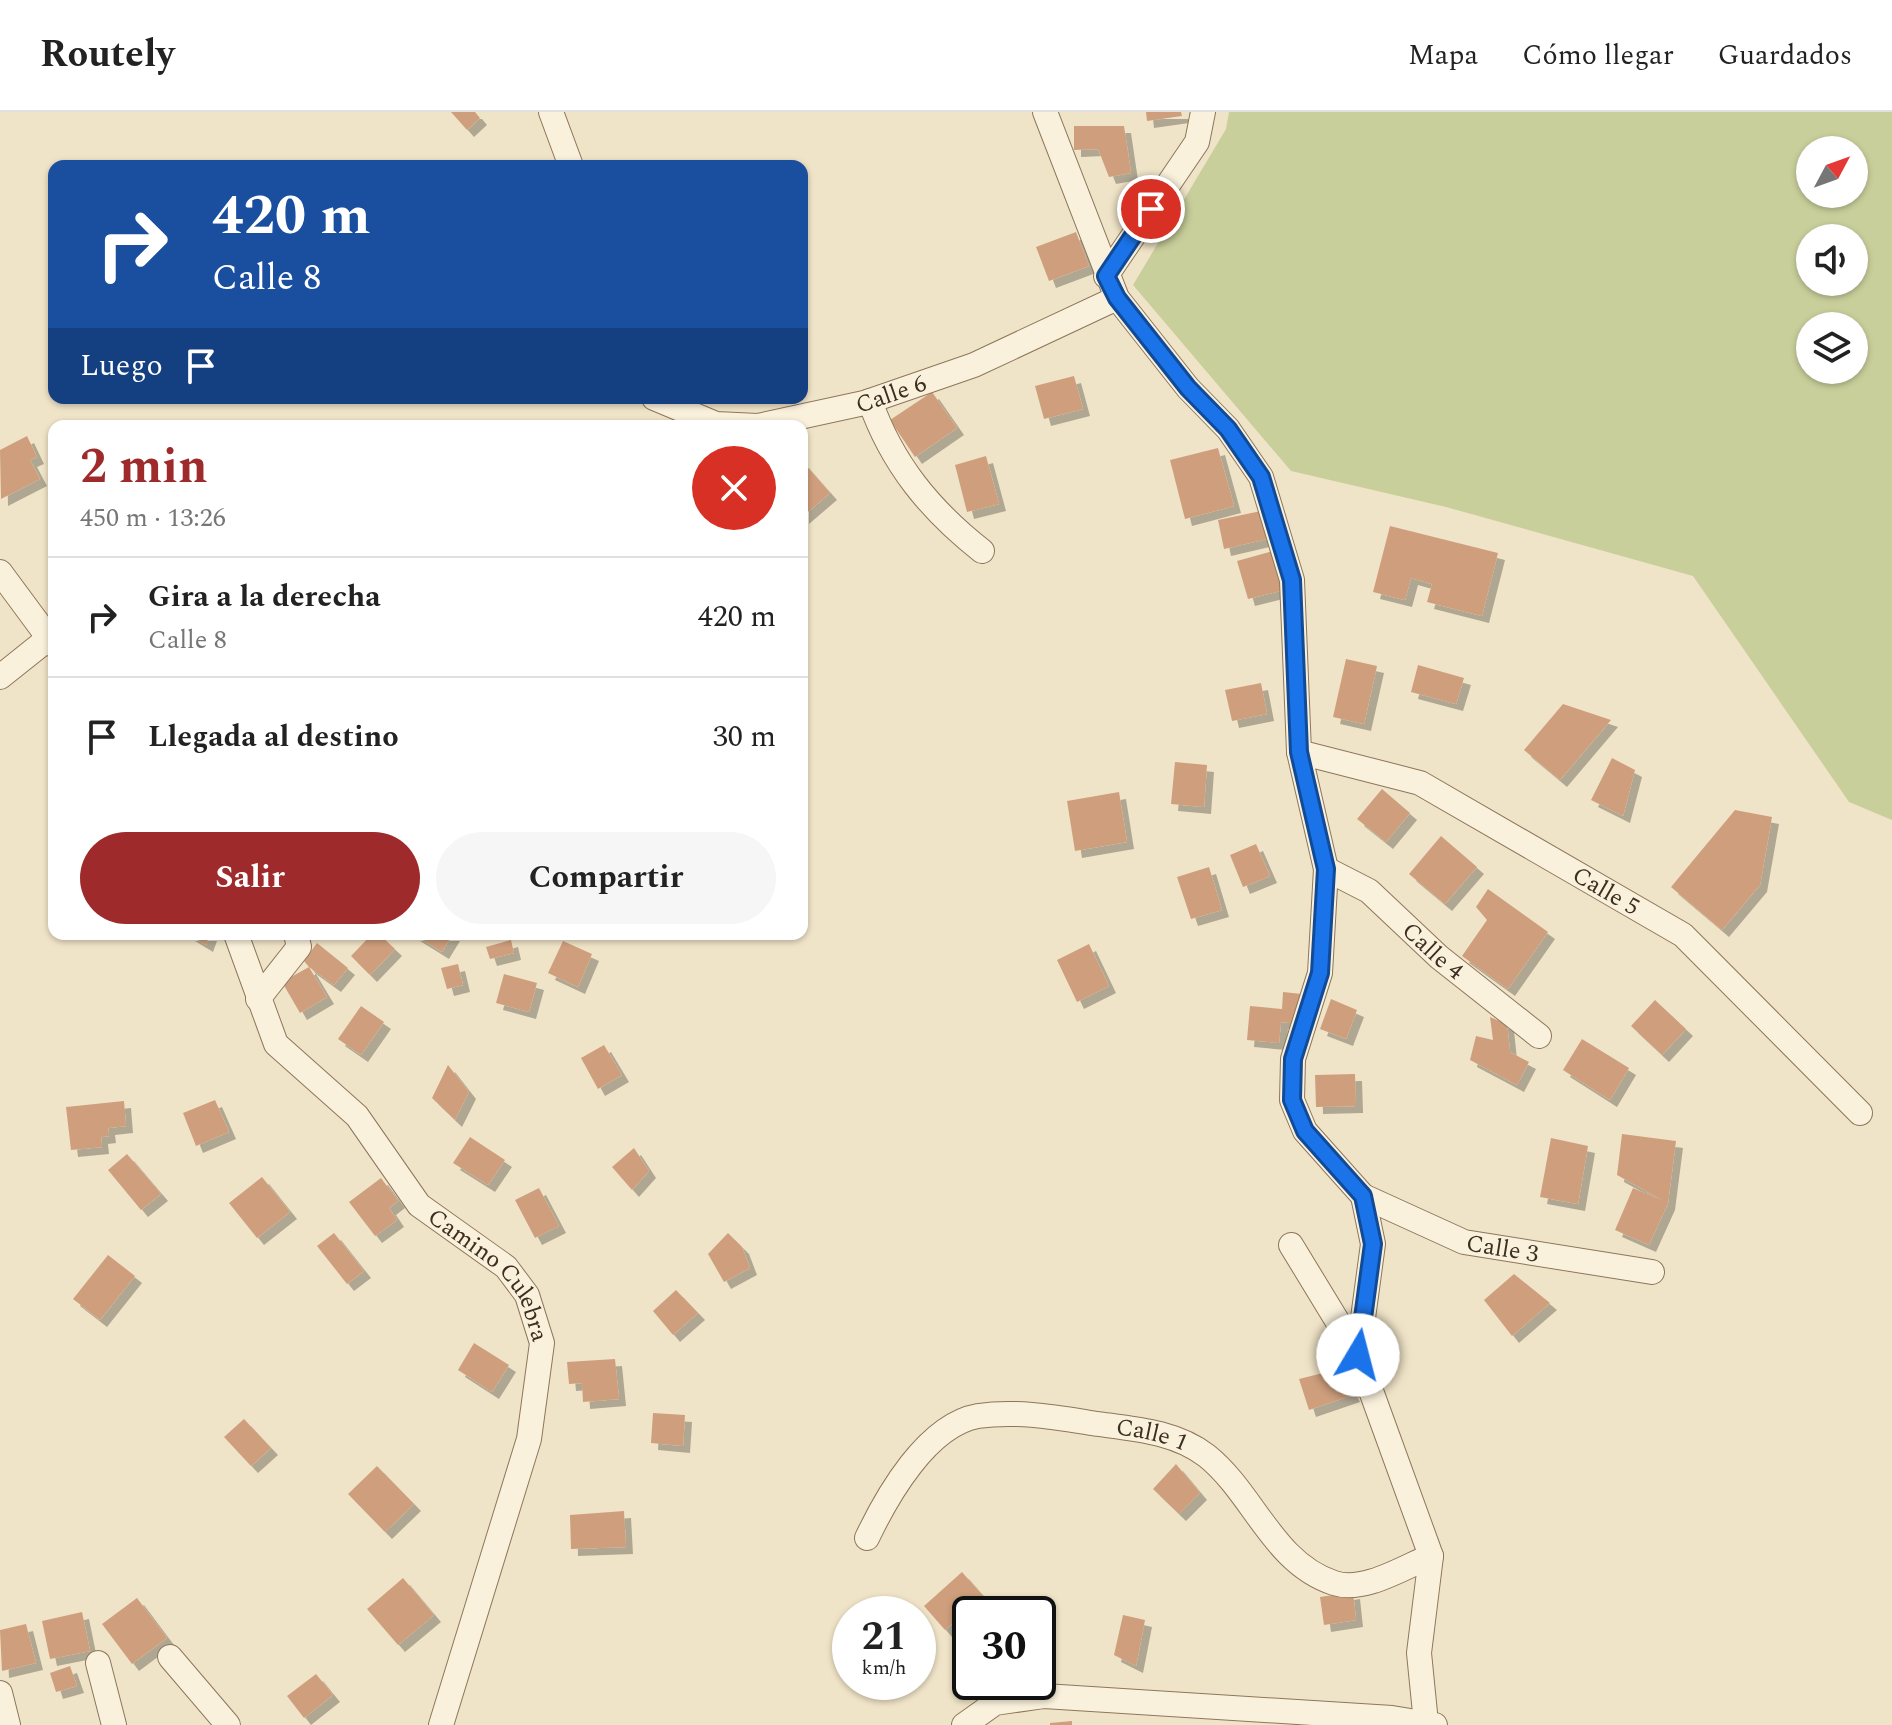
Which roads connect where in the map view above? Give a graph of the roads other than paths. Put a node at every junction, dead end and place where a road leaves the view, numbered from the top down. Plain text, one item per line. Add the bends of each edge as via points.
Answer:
1 (551, 112) edge
2 (1045, 112) edge
3 (1203, 112) edge
4 (569, 160) edge
5 (1106, 276) junction
6 (1117, 298) junction
7 (870, 401) junction
8 (672, 404) edge
9 (707, 420) edge
10 (785, 420) edge
11 (982, 551) dead end
12 (0, 572) edge
13 (48, 637) edge
14 (48, 645) edge
15 (0, 677) edge
16 (1299, 752) junction
17 (1326, 869) junction
18 (238, 940) edge
19 (297, 940) edge
20 (258, 999) junction
21 (1539, 1036) dead end
22 (1860, 1113) dead end
23 (1363, 1196) junction
24 (1291, 1245) dead end
25 (1652, 1272) dead end
26 (1358, 1355) junction
27 (867, 1538) dead end
28 (1431, 1556) junction
29 (170, 1657) dead end
30 (98, 1663) dead end
31 (0, 1693) edge
32 (1392, 1722) edge
33 (1430, 1724) edge
34 (8, 1725) edge
35 (114, 1725) edge
36 (228, 1725) edge
37 (441, 1725) edge
38 (964, 1725) edge

1 - 4 street
2 - 5 street
3 - 5 street via 1197,142
5 - 6 street
6 - 7 street, Calle 6 via 974,365
6 - 16 street via 1188,388 1228,429 1261,477 1292,580
7 - 10 street, Calle 6
7 - 11 street via 883,437 912,482 942,519
8 - 9 street, Calle 6
12 - 13 street
14 - 15 street
16 - 17 street
16 - 22 street, Calle 5 via 1420,783 1683,935
17 - 21 street, Calle 4 via 1369,891 1439,957
17 - 23 street via 1320,973 1293,1059 1292,1100 1305,1131
18 - 20 street, Camino Culebra
19 - 20 street via 299,947
20 - 37 street, Camino Culebra via 276,1044 357,1116 419,1205 506,1267 527,1295 542,1343 529,1439
23 - 25 street, Calle 3 via 1464,1242
23 - 26 street via 1373,1244
24 - 26 street
26 - 28 street
27 - 28 street, Calle 1 via 892,1486 942,1433 975,1416 1032,1414 1181,1440 1230,1476 1291,1557 1331,1582 1365,1582
28 - 33 street via 1419,1653
29 - 36 street
30 - 35 street
31 - 34 street
32 - 33 street
32 - 38 street via 1044,1696 995,1703

